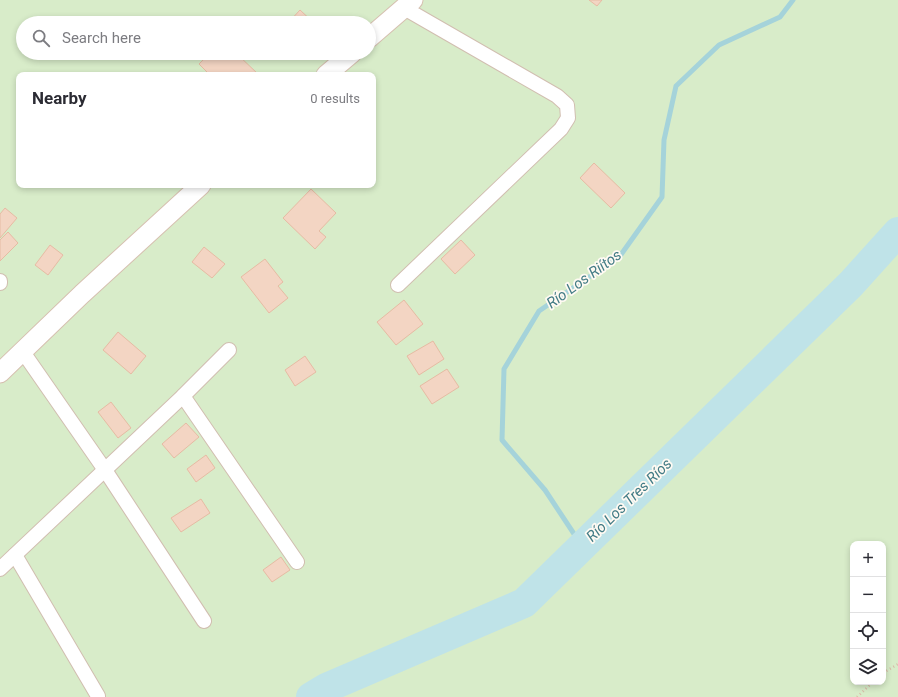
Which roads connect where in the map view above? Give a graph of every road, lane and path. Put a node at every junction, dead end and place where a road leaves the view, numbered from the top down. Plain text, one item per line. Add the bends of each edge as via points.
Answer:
1 (408, 4) edge
2 (376, 32) edge
3 (344, 60) edge
4 (330, 72) edge
5 (198, 188) edge
6 (398, 285) dead end
7 (229, 350) dead end
8 (23, 352) junction
9 (0, 373) edge
10 (183, 396) junction
11 (105, 470) junction
12 (15, 555) junction
13 (297, 562) dead end
14 (0, 569) edge
15 (204, 621) dead end
16 (898, 664) edge
17 (886, 671) edge
18 (870, 685) edge
19 (98, 696) edge
20 (857, 697) edge

1 - 2 main road
1 - 6 street via 557,96 566,106 568,118 561,129
3 - 4 main road
5 - 8 main road
7 - 10 street
8 - 9 main road
8 - 11 street
10 - 11 street
10 - 13 street
11 - 12 street
11 - 15 street
12 - 14 street
12 - 19 street
16 - 17 path
18 - 20 path

